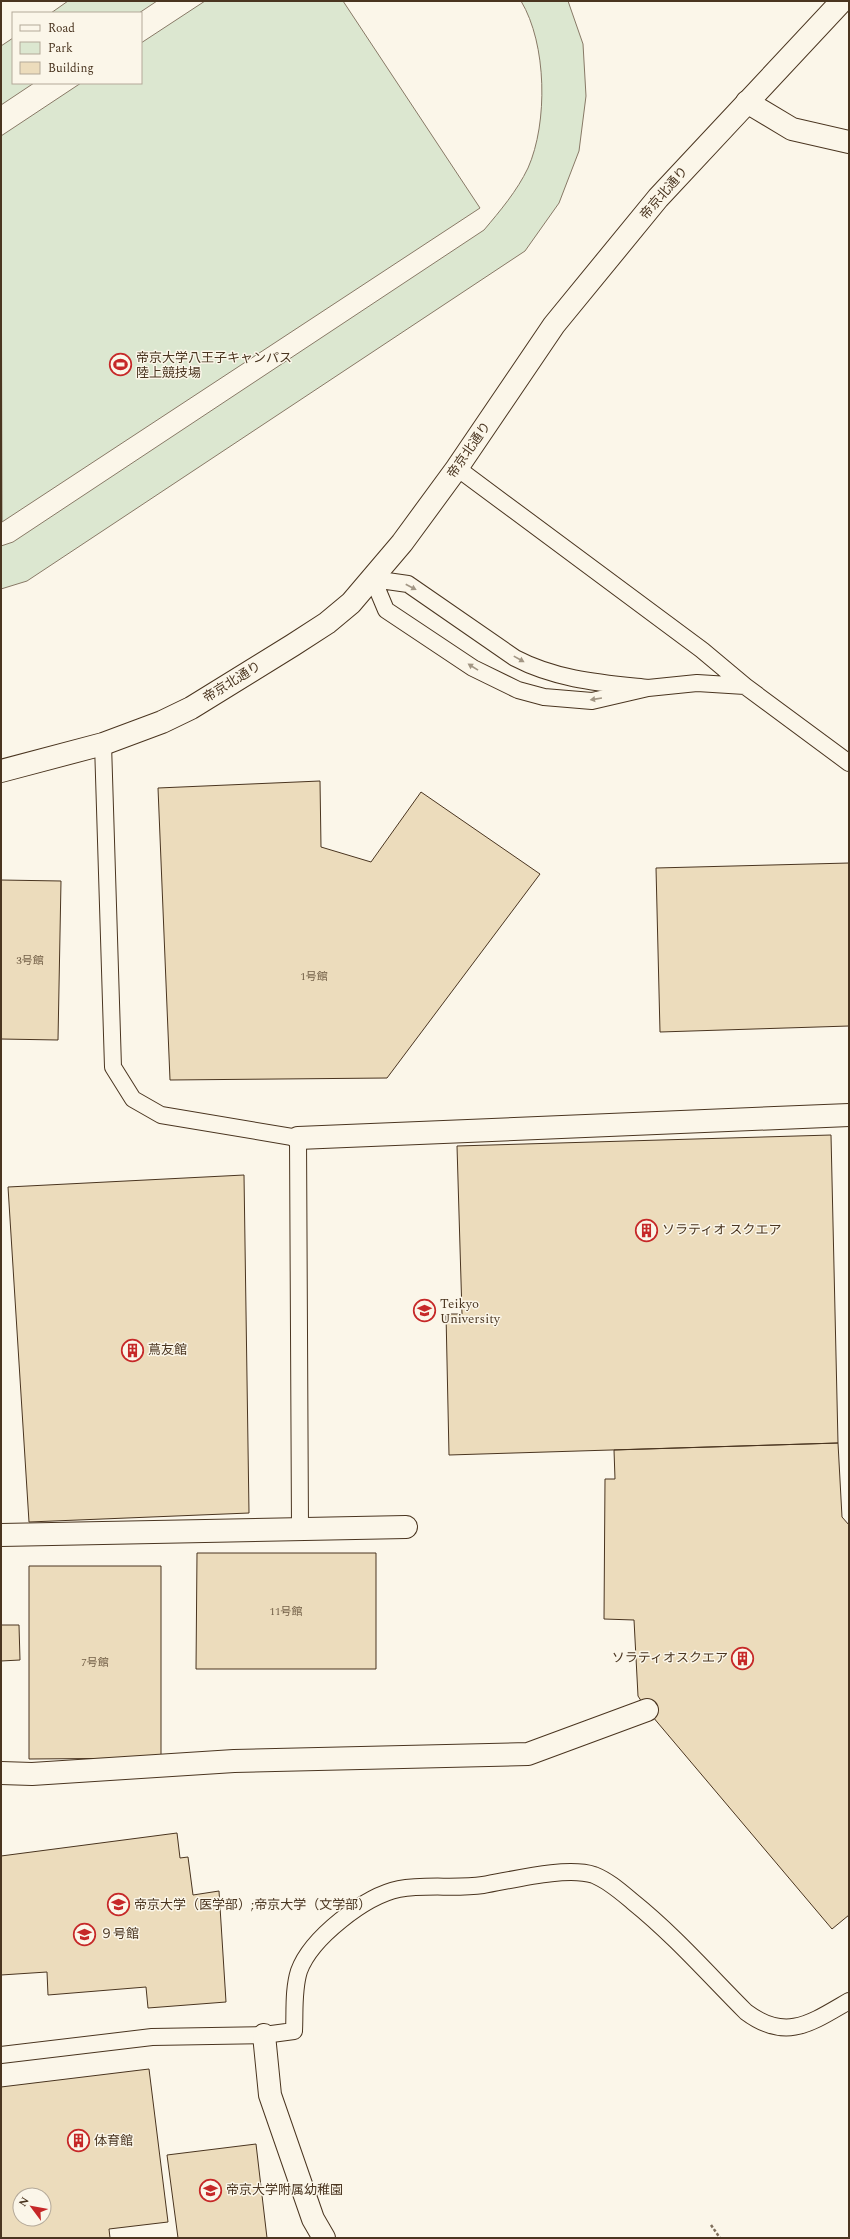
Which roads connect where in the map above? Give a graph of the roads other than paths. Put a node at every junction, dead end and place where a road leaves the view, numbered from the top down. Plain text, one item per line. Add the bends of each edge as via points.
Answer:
1 (842, 1) edge
2 (747, 102) junction
3 (849, 142) edge
4 (457, 468) junction
5 (373, 579) junction
6 (745, 686) junction
7 (648, 688) junction
8 (103, 744) junction
9 (849, 763) edge
10 (1, 771) edge
11 (849, 1115) edge
12 (298, 1138) junction
13 (406, 1527) dead end
14 (300, 1529) junction
15 (1, 1535) edge
16 (647, 1710) dead end
17 (1, 1773) edge
18 (849, 2001) edge
19 (264, 2035) junction
20 (1, 2055) edge
21 (324, 2238) edge

1 - 2 street, 帝京北通り
2 - 3 street via 792,129
2 - 4 street, 帝京北通り via 658,198 554,325
4 - 5 street, 帝京北通り
4 - 6 lane via 702,650
5 -> 7 lane via 408,584 515,658 534,668 577,681
7 -> 5 lane via 592,701 544,697 518,690 473,668 386,610
5 - 8 street, 帝京北通り via 351,603 327,623 191,708
6 - 7 lane via 696,683
6 - 9 lane
8 - 10 street, 帝京北通り
8 - 12 lane via 113,1067 133,1099 161,1115
11 - 12 street
12 - 14 lane
13 - 14 street
14 - 15 street
16 - 17 street via 528,1754 234,1761 32,1774
18 - 19 lane via 810,2024 792,2028 772,2026 758,2021 652,1917 609,1882 593,1875 571,1871 470,1887 399,1889 372,1899 328,1932 307,1955 299,1972 296,1988 294,2031
19 - 20 lane via 152,2037
19 - 21 street via 270,2095 313,2219

